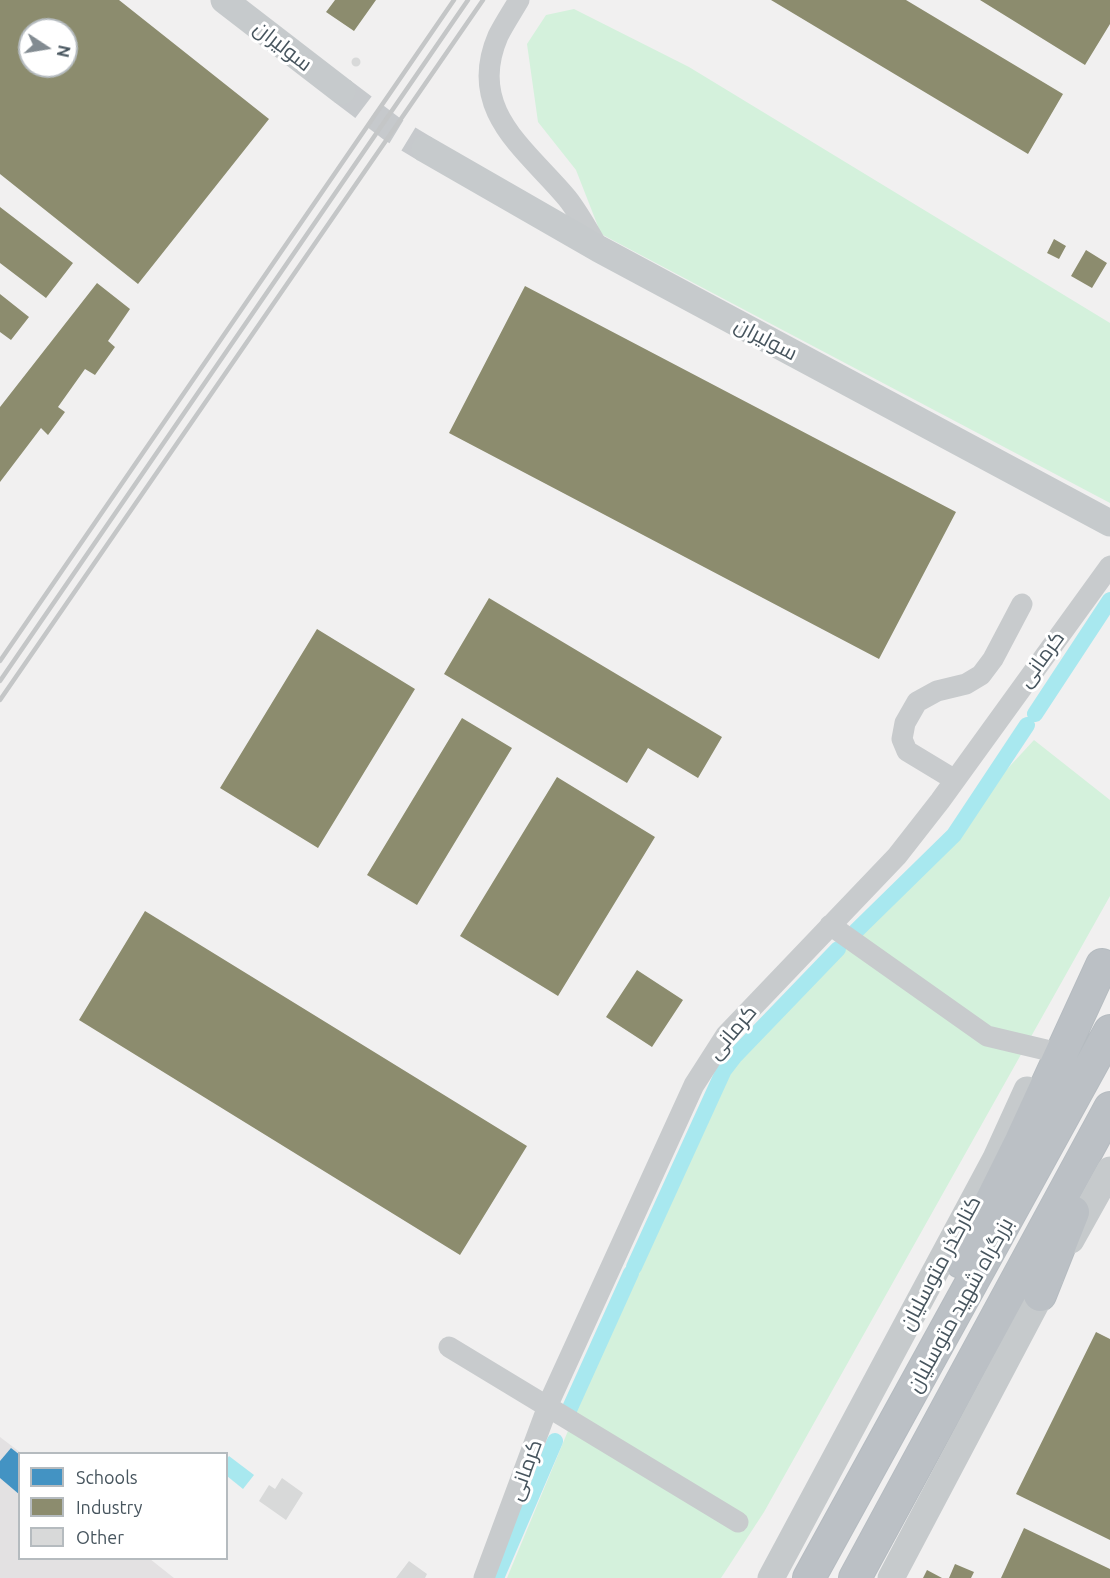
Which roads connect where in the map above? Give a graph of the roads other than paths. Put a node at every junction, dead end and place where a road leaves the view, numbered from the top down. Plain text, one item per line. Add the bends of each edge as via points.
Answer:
1 (224, 0) edge
2 (519, 0) edge
3 (342, 91) tunnel mouth
4 (425, 149) tunnel mouth
5 (599, 249) junction
6 (1110, 523) edge
7 (1110, 566) edge
8 (1023, 604) dead end
9 (955, 780) junction
10 (830, 925) junction
11 (1106, 957) edge
12 (1110, 1031) edge
13 (1046, 1050) junction
14 (1110, 1108) edge
15 (1110, 1116) edge
16 (1110, 1170) edge
17 (1040, 1295) junction
18 (449, 1347) dead end
19 (548, 1408) junction
20 (894, 1424) junction
21 (738, 1522) dead end
22 (484, 1578) edge
23 (771, 1578) edge
24 (809, 1578) edge
25 (855, 1578) edge
26 (891, 1578) edge

1 - 3 main road, سولیران
2 - 5 street via 498,36 491,60 490,91 504,129 568,199
4 - 5 main road, سولیران
5 - 6 main road, سولیران
7 - 9 street, کرمانی
8 - 9 street via 981,675 917,702 905,723 902,739 907,751
9 - 10 street, کرمانی via 897,856
10 - 13 street via 987,1036
10 - 19 street, کرمانی via 708,1059
11 - 13 main road, کنارگذر متوسلیان
11 - 20 highway via 925,1335
12 - 20 highway, بزرگراه شهید متوسلیان
13 - 23 main road, کنارگذر متوسلیان via 996,1158
14 - 25 highway, بزرگراه شهید متوسلیان
15 - 17 highway
16 - 17 main road
17 - 26 main road
18 - 19 street
19 - 21 street
19 - 22 street, کرمانی
20 - 24 highway, بزرگراه شهید متوسلیان

